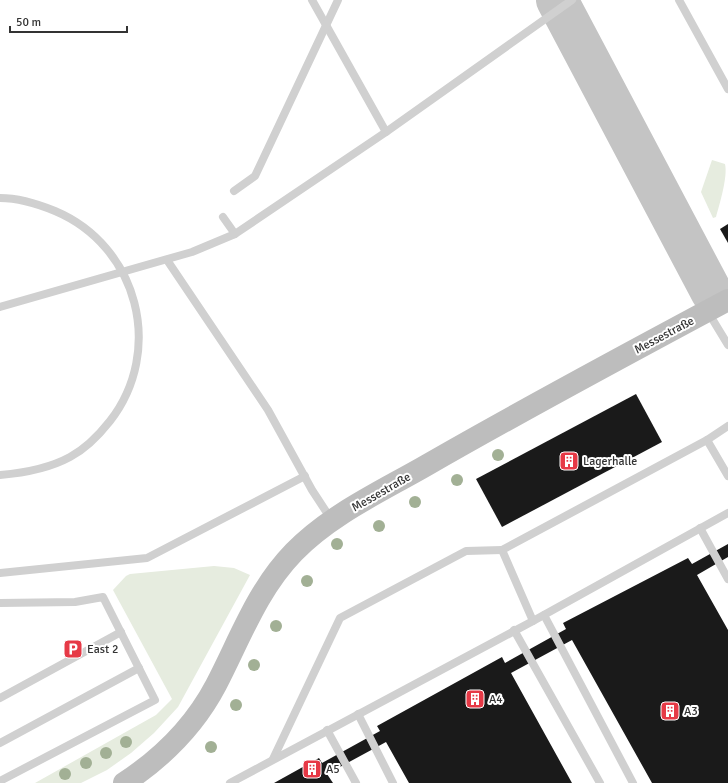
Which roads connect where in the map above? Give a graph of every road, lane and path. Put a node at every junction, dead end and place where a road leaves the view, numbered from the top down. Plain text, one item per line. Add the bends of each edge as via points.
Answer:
1 (312, 0) edge
2 (338, 0) edge
3 (572, 0) edge
4 (679, 0) edge
5 (326, 26) junction
6 (728, 89) edge
7 (386, 132) junction
8 (234, 191) dead end
9 (0, 198) edge
10 (223, 217) dead end
11 (234, 234) junction
12 (167, 260) junction
13 (124, 273) junction
14 (718, 304) edge
15 (0, 307) edge
16 (728, 346) edge
17 (728, 426) edge
18 (708, 440) junction
19 (0, 475) edge
20 (305, 476) junction
21 (728, 476) edge
22 (728, 513) edge
23 (332, 520) junction
24 (700, 528) junction
25 (502, 550) junction
26 (0, 573) edge
27 (728, 579) edge
28 (0, 603) edge
29 (13, 603) junction
30 (0, 610) edge
31 (544, 614) junction
32 (533, 621) junction
33 (514, 630) junction
34 (121, 632) junction
35 (139, 668) junction
36 (0, 698) edge
37 (358, 714) junction
38 (327, 730) junction
39 (0, 743) edge
40 (273, 759) junction
41 (0, 781) edge
42 (124, 783) edge
43 (230, 783) edge
44 (356, 783) edge
45 (394, 783) edge
46 (600, 783) edge
47 (633, 783) edge

1 - 5 lane
2 - 5 lane
3 - 7 lane
4 - 6 lane
5 - 7 lane
5 - 8 lane via 255,176
7 - 11 lane
9 - 13 lane via 36,203 72,218 98,239
10 - 11 lane
11 - 12 lane
12 - 13 lane
12 - 20 lane via 268,410
13 - 15 lane
13 - 19 lane via 136,308 139,340 134,374 120,408 98,436 70,457 32,472
14 - 16 lane
14 - 23 street, Messestraße via 517,413
17 - 18 lane
18 - 21 lane
18 - 25 lane
20 - 23 lane
20 - 26 lane via 147,558
22 - 24 lane
23 - 42 street, Messestraße via 295,551 269,581 215,686 196,717 168,750
24 - 27 lane
24 - 31 lane
25 - 32 lane
25 - 40 lane via 466,550 340,618
28 - 29 lane
29 - 30 lane
29 - 34 lane via 75,602 103,597
31 - 32 lane
31 - 47 lane
32 - 33 lane
33 - 37 lane
33 - 46 lane
34 - 35 lane
34 - 36 lane
35 - 39 lane
35 - 41 lane via 155,700
37 - 38 lane
37 - 45 lane
38 - 40 lane
38 - 44 lane
40 - 43 lane

